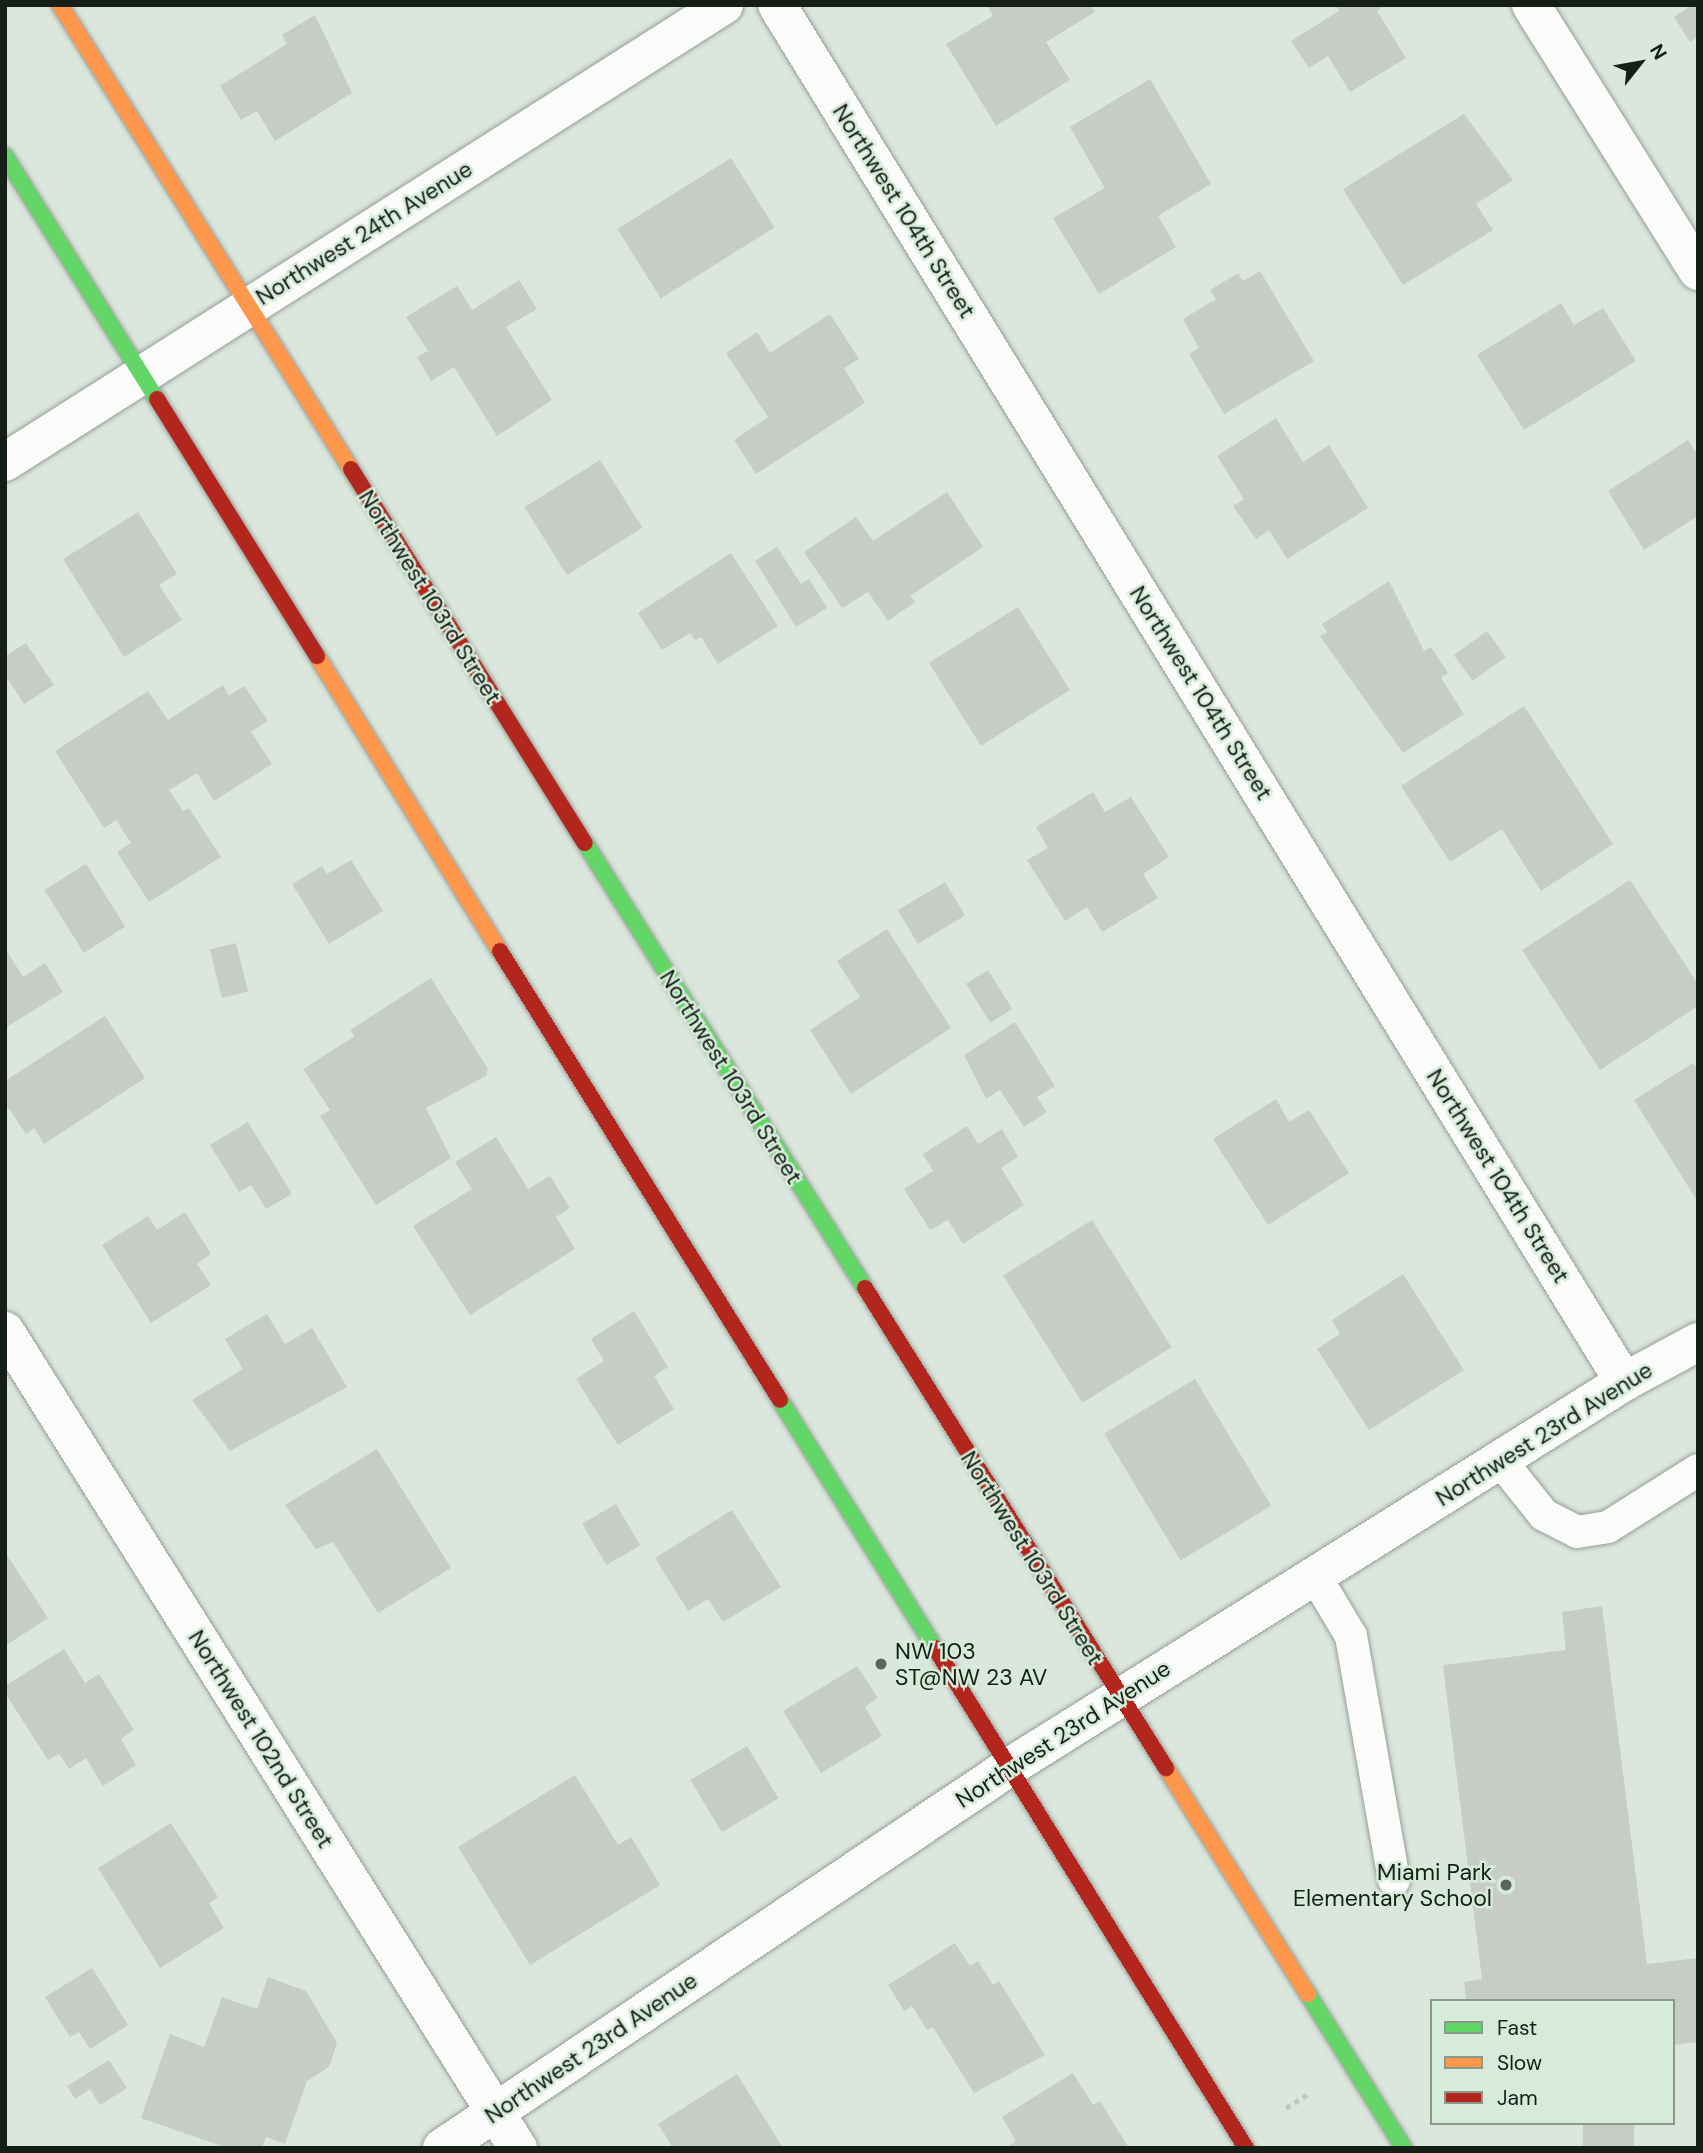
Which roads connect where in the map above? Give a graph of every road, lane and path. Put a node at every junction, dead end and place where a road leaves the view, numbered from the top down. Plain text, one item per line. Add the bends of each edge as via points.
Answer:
1 (60, 5) edge
2 (724, 5) edge
3 (777, 5) edge
4 (1531, 5) edge
5 (5, 156) edge
6 (1698, 271) edge
7 (247, 307) junction
8 (141, 373) junction
9 (5, 462) edge
10 (5, 1331) edge
11 (1698, 1342) edge
12 (1624, 1382) junction
13 (1500, 1460) junction
14 (1698, 1469) edge
15 (1315, 1576) junction
16 (1120, 1698) junction
17 (1007, 1768) junction
18 (1394, 1880) dead end
19 (1307, 2095) dead end
20 (1286, 2108) dead end
21 (496, 2113) junction
22 (442, 2148) edge
23 (518, 2148) edge
24 (1246, 2148) edge
25 (1404, 2148) edge

1 - 7 main road, Northwest 103rd Street
2 - 7 street, Northwest 24th Avenue
3 - 12 street, Northwest 104th Street
4 - 6 street
5 - 8 main road
7 - 8 street, Northwest 24th Avenue
7 - 16 main road, Northwest 103rd Street
8 - 9 street, Northwest 24th Avenue
8 - 17 main road
10 - 21 street, Northwest 102nd Street
11 - 12 street, Northwest 23rd Avenue
12 - 13 street, Northwest 23rd Avenue
13 - 14 lane via 1544,1515 1577,1532 1608,1527
13 - 15 street, Northwest 23rd Avenue
15 - 16 street, Northwest 23rd Avenue
15 - 18 lane via 1351,1636
16 - 17 street, Northwest 23rd Avenue
16 - 25 main road, Northwest 103rd Street
17 - 21 street, Northwest 23rd Avenue
17 - 24 main road
19 - 20 path
21 - 22 street, Northwest 23rd Avenue
21 - 23 street, Northwest 102nd Street

